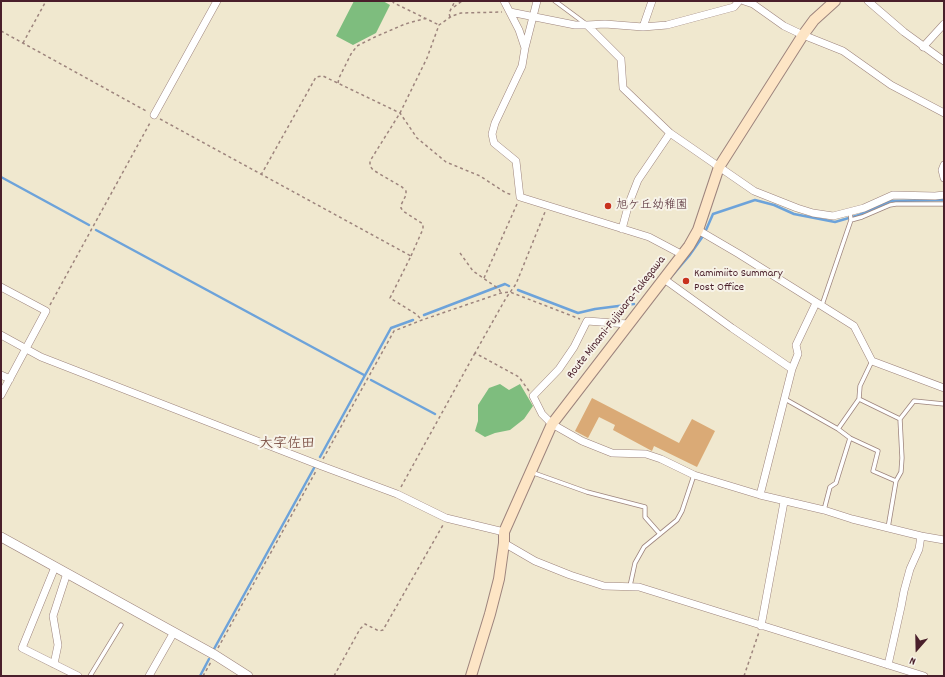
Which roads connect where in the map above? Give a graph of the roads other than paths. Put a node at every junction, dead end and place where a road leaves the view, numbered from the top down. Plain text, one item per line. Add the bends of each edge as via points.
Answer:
1 (217, 1) edge
2 (504, 1) edge
3 (537, 1) edge
4 (554, 1) edge
5 (652, 1) edge
6 (739, 1) edge
7 (744, 1) edge
8 (835, 1) edge
9 (868, 1) edge
10 (510, 12) junction
11 (533, 16) junction
12 (944, 24) edge
13 (587, 25) junction
14 (643, 27) junction
15 (803, 35) junction
16 (924, 47) junction
17 (525, 48) junction
18 (944, 61) edge
19 (944, 113) edge
20 (154, 115) road end
21 (670, 133) junction
22 (944, 165) edge
23 (719, 167) junction
24 (944, 178) edge
25 (944, 195) edge
26 (944, 204) edge
27 (850, 214) junction
28 (851, 220) junction
29 (622, 229) junction
30 (698, 230) junction
31 (683, 255) junction
32 (664, 279) junction
33 (1, 287) edge
34 (819, 305) junction
35 (628, 324) junction
36 (1, 335) edge
37 (26, 348) junction
38 (872, 361) junction
39 (792, 369) junction
40 (1, 375) edge
41 (10, 379) junction
42 (944, 388) edge
43 (1, 395) edge
44 (785, 399) junction
45 (858, 399) junction
46 (944, 404) edge
47 (900, 419) junction
48 (552, 424) junction
49 (838, 429) junction
50 (850, 438) junction
51 (531, 472) junction
52 (694, 475) junction
53 (896, 481) junction
54 (760, 495) junction
55 (784, 502) junction
56 (824, 510) junction
57 (888, 528) junction
58 (660, 534) junction
59 (921, 536) junction
60 (1, 537) edge
61 (504, 537) junction
62 (944, 540) edge
63 (55, 567) junction
64 (67, 574) junction
65 (630, 586) junction
66 (121, 625) dead end
67 (761, 626) junction
68 (174, 632) junction
69 (54, 664) junction
70 (888, 665) junction
71 (78, 676) edge
72 (90, 676) edge
73 (149, 676) edge
74 (248, 676) edge
75 (471, 676) edge
76 (924, 676) edge

1 - 20 street
2 - 10 street
3 - 11 street
4 - 13 lane
5 - 14 street
6 - 14 street via 734,7 667,25
7 - 15 street
8 - 15 main road, Route Minami-Fujiwara-Takegawa via 814,20
9 - 16 street
10 - 11 street
10 - 17 street
11 - 13 street
11 - 17 street
12 - 16 street
13 - 14 street
13 - 21 street via 621,60 623,88
15 - 19 street via 843,50 891,86
15 - 23 main road, Route Minami-Fujiwara-Takegawa
16 - 18 street
17 - 29 street via 522,66 492,134 494,143 516,161 520,197
21 - 23 street
21 - 29 street via 638,180
22 - 24 street
23 - 27 street via 754,191 797,208 833,216
23 - 30 main road, Route Minami-Fujiwara-Takegawa
25 - 27 street via 893,196
26 - 28 lane via 890,205 862,218
27 - 28 lane
28 - 34 lane
29 - 31 street via 650,237
30 - 31 main road, Route Minami-Fujiwara-Takegawa
30 - 34 street
31 - 32 main road, Route Minami-Fujiwara-Takegawa
32 - 35 main road, Route Minami-Fujiwara-Takegawa
32 - 39 street
33 - 37 street via 46,311
34 - 38 street via 854,326
34 - 39 street via 796,345 798,354
35 - 48 main road, Route Minami-Fujiwara-Takegawa
35 - 48 street via 587,322 559,369 532,396 542,414
36 - 37 street
37 - 41 street
37 - 61 street via 41,357 397,494 444,517
38 - 42 street
38 - 45 lane via 860,386
39 - 44 street
40 - 41 street
41 - 43 street
44 - 49 lane
44 - 54 street
45 - 47 lane
45 - 49 lane
46 - 47 lane via 914,402
47 - 53 lane via 902,458 901,472
48 - 51 main road, Route Minami-Fujiwara-Takegawa
48 - 52 street via 582,441 612,453 646,454
49 - 50 lane
50 - 53 lane via 878,451 873,471
50 - 56 lane via 836,483 830,487
51 - 58 lane via 587,492 645,507 645,517
51 - 61 main road, Route Minami-Fujiwara-Takegawa
52 - 54 street
52 - 58 lane via 677,520
53 - 57 lane
54 - 55 street
55 - 56 street
55 - 67 street
56 - 57 street
57 - 59 street
58 - 65 lane via 644,547 635,562
59 - 62 street
59 - 70 street via 904,591
60 - 63 street
61 - 65 street via 535,561 570,575 604,586
61 - 75 main road, Route Minami-Fujiwara-Takegawa via 499,579
63 - 64 street
63 - 69 street via 22,648
64 - 68 street
64 - 69 street via 53,616 58,645
65 - 67 street
66 - 72 lane
67 - 70 street
68 - 73 street
68 - 74 street
69 - 71 street
70 - 76 street

